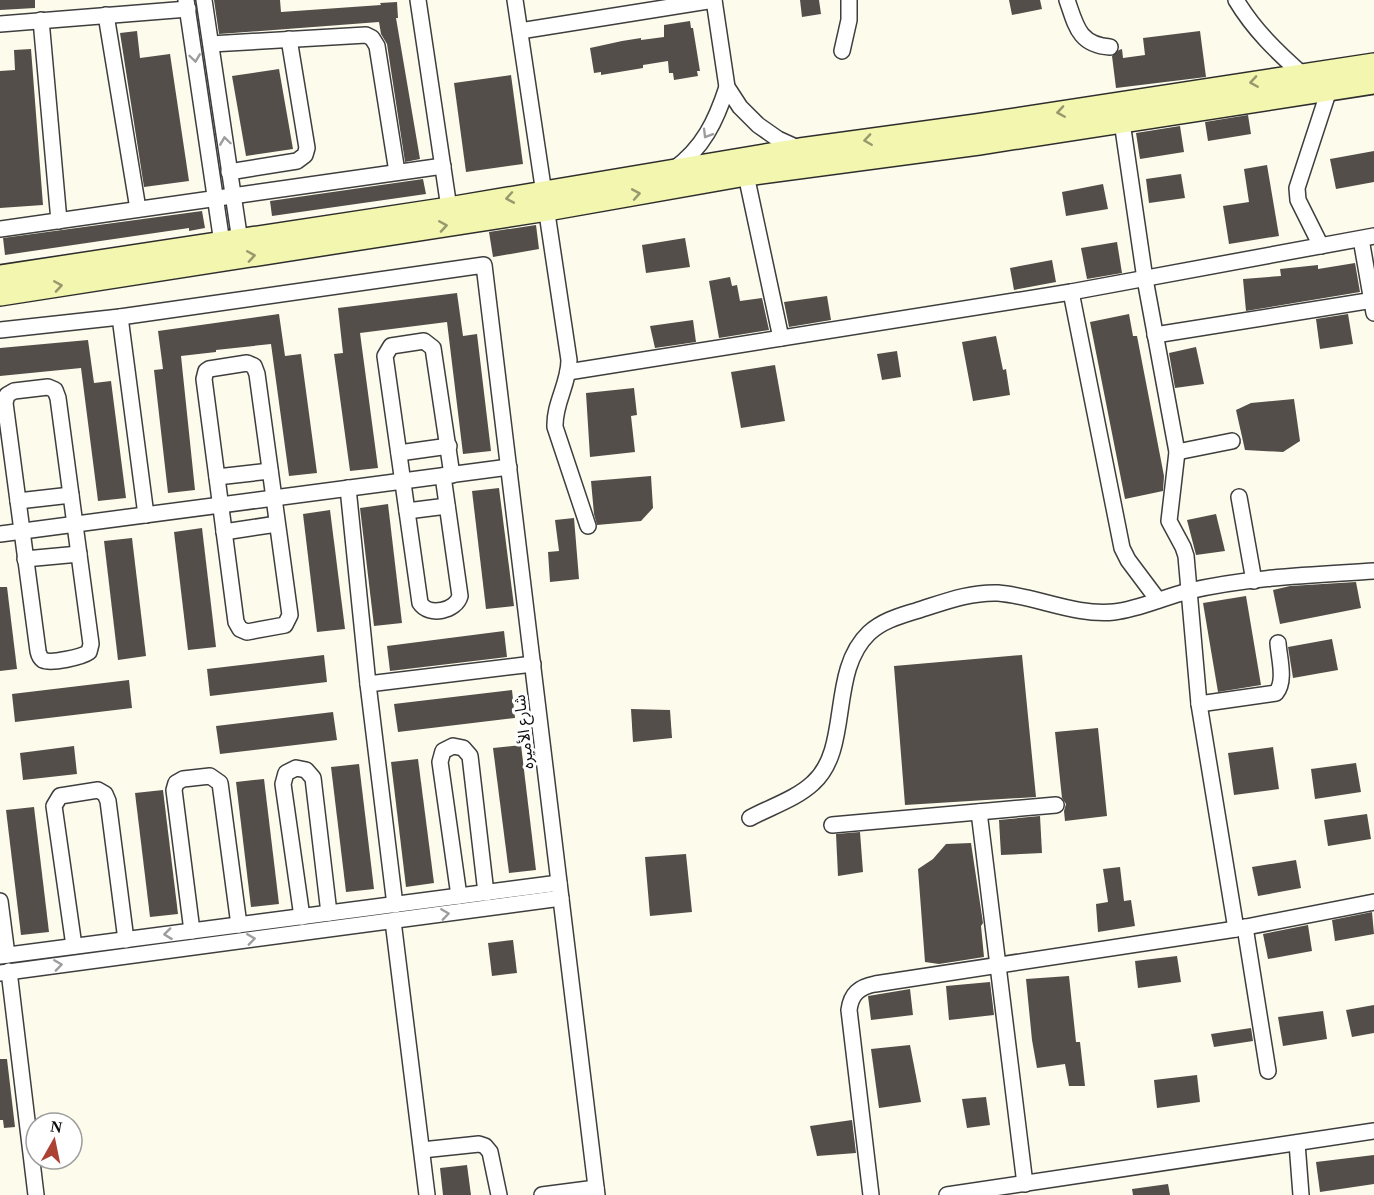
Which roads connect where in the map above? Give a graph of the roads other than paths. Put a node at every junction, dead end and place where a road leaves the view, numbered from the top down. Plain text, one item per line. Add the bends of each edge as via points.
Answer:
1 (204, 0) edge
2 (418, 0) edge
3 (515, 0) edge
4 (714, 0) edge
5 (849, 0) edge
6 (1067, 0) edge
7 (1236, 0) edge
8 (187, 4) edge
9 (106, 15) junction
10 (41, 20) junction
11 (0, 24) edge
12 (520, 31) junction
13 (289, 39) junction
14 (211, 44) junction
15 (1110, 47) dead end
16 (842, 51) dead end
17 (1374, 64) edge
18 (1303, 75) junction
19 (1374, 82) edge
20 (727, 87) junction
21 (1329, 90) junction
22 (1122, 122) junction
23 (977, 134) junction
24 (800, 149) junction
25 (443, 166) junction
26 (672, 170) junction
27 (229, 172) junction
28 (397, 172) junction
29 (746, 175) junction
30 (233, 196) junction
31 (215, 198) junction
32 (545, 201) junction
33 (449, 208) junction
34 (138, 209) junction
35 (59, 221) junction
36 (0, 229) edge
37 (1368, 237) edge
38 (231, 242) junction
39 (1322, 246) junction
40 (0, 276) edge
41 (1145, 279) junction
42 (1071, 292) junction
43 (0, 295) edge
44 (1373, 304) edge
45 (120, 317) junction
46 (0, 330) edge
47 (1155, 335) junction
48 (781, 338) junction
49 (568, 372) junction
50 (1232, 441) dead end
51 (448, 446) junction
52 (1177, 452) junction
53 (399, 453) junction
54 (509, 467) junction
55 (270, 471) junction
56 (448, 475) junction
57 (217, 477) junction
58 (403, 481) junction
59 (348, 488) junction
60 (71, 495) junction
61 (1239, 497) dead end
62 (273, 499) junction
63 (18, 501) junction
64 (221, 505) junction
65 (447, 506) junction
66 (407, 511) junction
67 (146, 514) junction
68 (75, 524) junction
69 (277, 524) junction
70 (588, 526) dead end
71 (21, 531) junction
72 (224, 532) junction
73 (0, 534) edge
74 (79, 554) junction
75 (25, 559) junction
76 (1374, 571) edge
77 (1254, 581) junction
78 (1189, 591) junction
79 (1158, 600) junction
80 (1278, 643) dead end
81 (533, 664) junction
82 (368, 684) junction
83 (1199, 704) junction
84 (1056, 805) dead end
85 (979, 812) junction
86 (750, 818) dead end
87 (832, 825) dead end
88 (483, 867) junction
89 (455, 870) junction
90 (560, 891) junction
91 (486, 893) junction
92 (459, 896) junction
93 (0, 901) edge
94 (1374, 902) edge
95 (401, 912) junction
96 (329, 913) junction
97 (374, 915) junction
98 (302, 917) junction
99 (239, 925) junction
100 (1240, 928) junction
101 (192, 931) junction
102 (126, 940) junction
103 (74, 946) junction
104 (9, 955) edge
105 (998, 965) junction
106 (10, 971) edge
107 (1268, 1071) dead end
108 (1374, 1131) edge
109 (1297, 1143) junction
110 (422, 1150) junction
111 (1040, 1187) edge
112 (596, 1191) edge
113 (36, 1195) edge
114 (427, 1195) edge
115 (499, 1195) edge
116 (542, 1195) edge
117 (871, 1195) edge
118 (948, 1195) edge
119 (1301, 1195) edge

1 - 14 street
2 - 25 street
3 - 12 street
4 - 12 street
4 - 20 street
5 - 16 street
6 - 15 street via 1083,37 1100,47
7 - 18 street via 1248,21 1273,49
8 - 9 street
8 -> 31 street
9 - 10 street
9 - 34 street
10 - 11 street
10 - 35 street
12 - 32 street
13 - 14 street
13 - 27 street via 305,154 297,160
13 - 28 street via 366,35 372,38 377,46
27 -> 14 street
17 - 18 street
18 -> 23 street
19 - 21 street
20 - 24 street via 758,125
20 -> 26 street via 706,138
21 - 22 street
21 - 39 street via 1298,188 1298,200
22 - 23 street
22 - 41 street
23 -> 24 street
23 - 29 street
24 - 26 street
25 - 28 street
25 - 33 street
26 - 32 street
27 - 30 street
28 - 30 street
32 -> 29 street
29 - 48 street
30 - 31 street
30 - 38 street
31 - 34 street
31 - 38 street
32 -> 33 street
43 -> 32 street
32 - 49 street
33 - 38 street
34 - 35 street
35 - 36 street
37 - 39 street
37 - 44 street
38 - 40 street
39 - 41 street
41 - 42 street
41 - 47 street
42 - 48 street
42 - 79 street via 1122,548
44 - 47 street
45 - 46 street
45 - 54 street, شارع الأميره via 484,266
45 - 67 street
47 - 52 street
48 - 49 street
49 - 70 street via 557,404 555,427
50 - 52 street
51 - 53 street
51 - 53 street via 434,351 431,344 420,341 395,345 386,352
51 - 56 street
52 - 78 street via 1168,516 1185,551
53 - 58 street
54 - 56 street
54 - 81 street, شارع الأميره
55 - 57 street
55 - 57 street via 257,374 251,364 243,363 213,367 204,375
55 - 62 street
56 - 58 street
56 - 65 street
57 - 64 street
58 - 59 street
58 - 66 street
59 - 62 street
59 - 82 street
60 - 63 street
60 - 63 street via 57,394 44,387 14,391 5,399
60 - 68 street
61 - 77 street
62 - 64 street
62 - 69 street
63 - 71 street
64 - 67 street
64 - 72 street
65 - 66 street
65 - 66 street via 460,596 453,608 431,611 420,603
67 - 68 street
68 - 71 street
68 - 74 street
69 - 72 street
69 - 72 street via 289,619 285,626 251,632 240,629 236,622
71 - 73 street
71 - 75 street
74 - 75 street
74 - 75 street via 91,648 82,656 48,661 38,651
76 - 77 street
77 - 78 street
78 - 79 street
78 - 83 street
79 - 86 street via 1104,612 987,593 882,623 862,640 849,664 831,756 821,775 805,790
80 - 83 street via 1281,681 1276,693
81 - 82 street
81 - 90 street, شارع الأميره
82 - 95 street
83 - 100 street
84 - 85 street
85 - 87 street
85 - 105 street
88 - 89 street
88 - 89 street via 470,756 463,748 453,746 443,752 440,762
88 - 91 street
89 - 92 street
90 - 91 street
95 -> 90 street
90 - 112 street, شارع الأميره
91 - 92 street
92 - 95 street
93 - 104 street
94 - 100 street
95 - 97 street
95 - 110 street
96 - 97 street
96 - 98 street
96 - 98 street via 313,778 306,770 296,768 286,773 283,784
106 -> 97 street
98 - 99 street
99 - 101 street
99 - 101 street via 220,783 210,776 183,778 174,790
100 - 105 street
100 - 107 street
101 -> 102 street
102 - 103 street
102 - 103 street via 107,797 98,790 60,796 54,806
103 - 104 street
104 - 106 street
105 - 111 street
105 - 117 street via 867,985 854,994 849,1010
106 - 113 street
108 - 109 street
109 - 111 street
109 - 119 street
110 - 114 street
110 - 115 street via 486,1146
111 - 118 street
112 - 116 street

